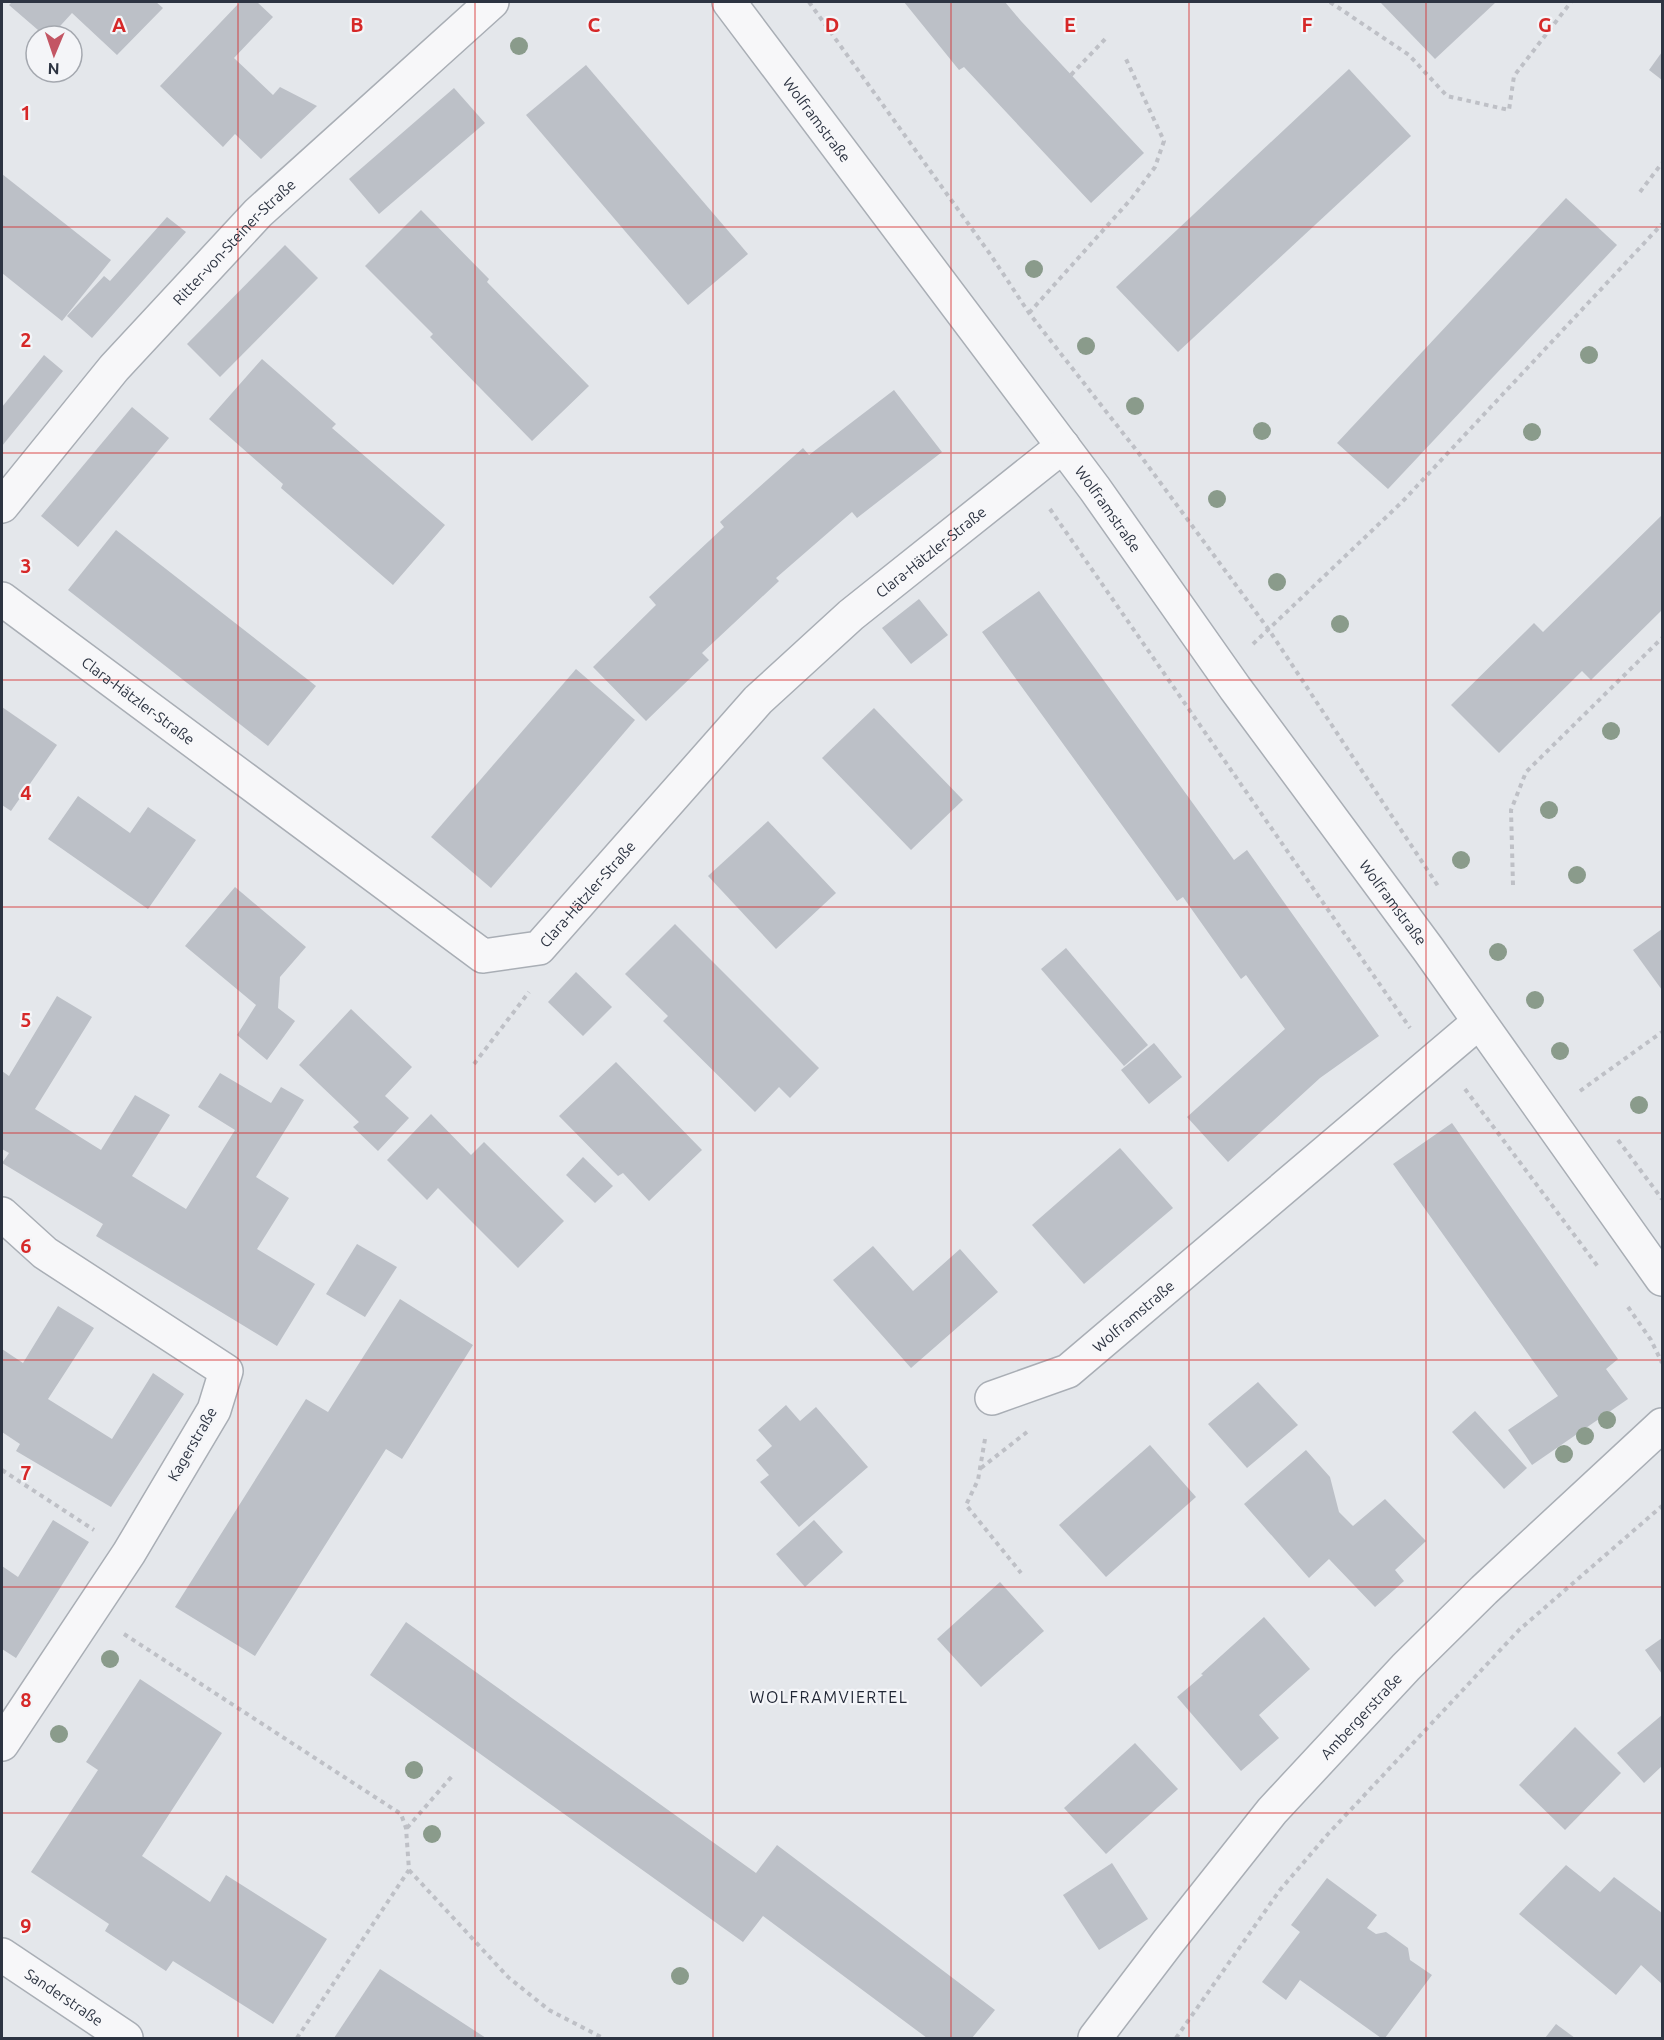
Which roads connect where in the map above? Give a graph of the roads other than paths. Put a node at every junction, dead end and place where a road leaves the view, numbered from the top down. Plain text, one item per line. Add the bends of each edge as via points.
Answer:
1 (492, 2) edge
2 (729, 2) edge
3 (1063, 446) junction
4 (2, 506) edge
5 (2, 599) edge
6 (1479, 1022) junction
7 (2, 1214) edge
8 (1662, 1279) edge
9 (992, 1398) dead end
10 (1662, 1425) edge
11 (2, 1744) edge
12 (2, 1954) edge
13 (126, 2038) edge
14 (1095, 2038) edge

1 - 4 street, Ritter-von-Steiner-Straße via 258,213 114,368
2 - 3 street, Wolframstraße
3 - 5 street, Clara-Hätzler-Straße via 851,615 758,700 539,948 483,956
3 - 6 street, Wolframstraße
6 - 8 street, Wolframstraße
6 - 9 street, Wolframstraße via 1068,1371
7 - 11 street, Kagerstraße via 45,1253 226,1371 214,1410 129,1553
10 - 14 street, Ambergerstraße via 1406,1667 1272,1811
12 - 13 street, Sanderstraße

